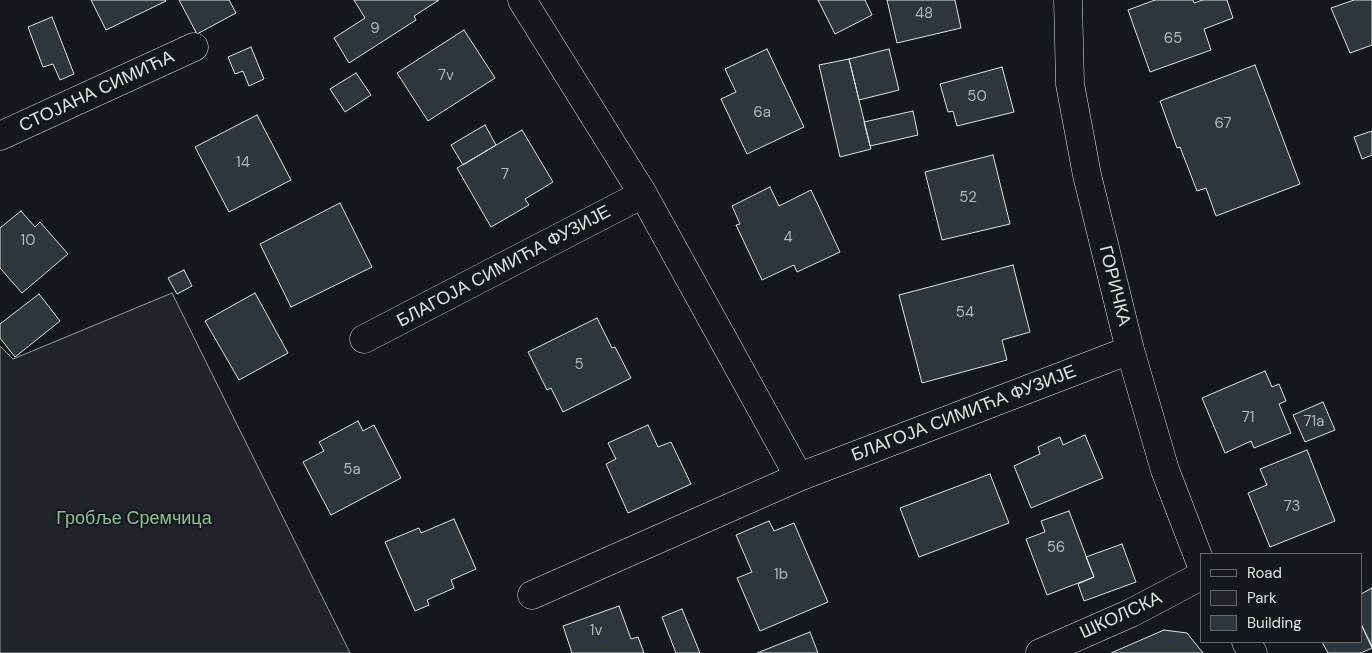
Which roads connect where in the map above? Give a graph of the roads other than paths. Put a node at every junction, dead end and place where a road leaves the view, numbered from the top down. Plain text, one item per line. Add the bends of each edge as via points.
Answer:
1 (522, 0) edge
2 (1068, 0) edge
3 (194, 47) dead end
4 (0, 136) edge
5 (644, 194) junction
6 (364, 339) dead end
7 (1130, 350) junction
8 (799, 477) junction
9 (1200, 561) edge
10 (1200, 577) edge
11 (532, 595) dead end
12 (1040, 653) edge

1 - 5 street
2 - 7 street, ГОРИЧКА via 1070,84 1087,175
3 - 4 street, СТОЈАНА СИМИЋА
5 - 6 street, БЛАГОЈА СИМИЋА ФУЗИЈЕ
5 - 8 street
7 - 8 street, БЛАГОЈА СИМИЋА ФУЗИЈЕ
7 - 9 street, ГОРИЧКА via 1165,470
8 - 11 street, БЛАГОЈА СИМИЋА ФУЗИЈЕ
10 - 12 street, ШКОЛСКА via 1131,613

